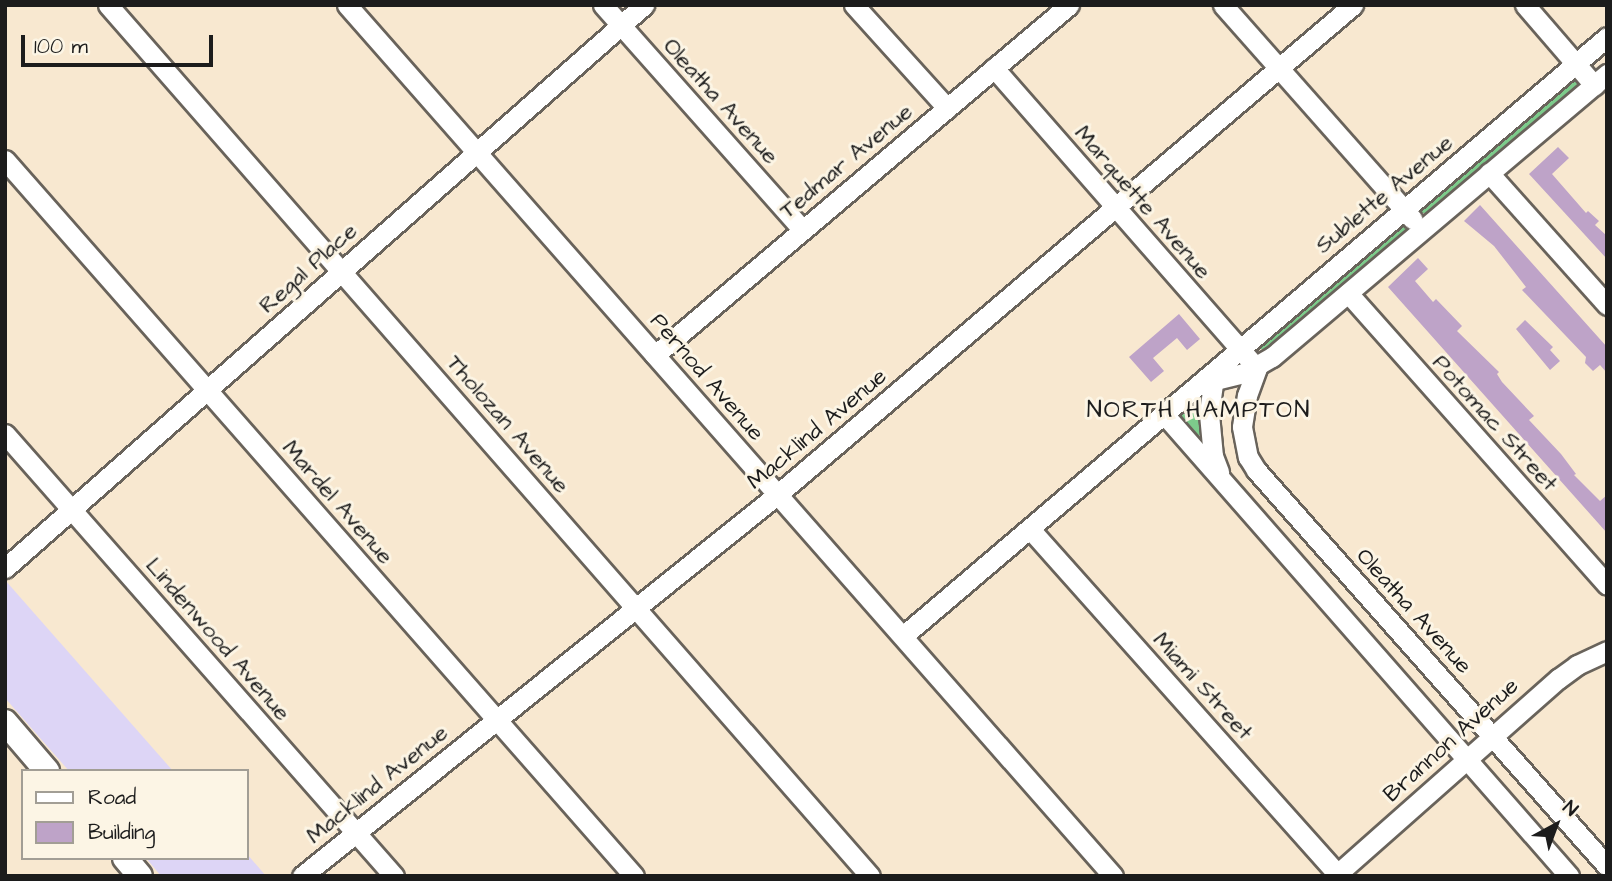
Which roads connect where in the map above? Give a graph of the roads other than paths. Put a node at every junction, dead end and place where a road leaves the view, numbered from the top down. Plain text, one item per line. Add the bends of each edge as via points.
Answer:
1 (108, 5) edge
2 (347, 5) edge
3 (603, 5) edge
4 (644, 5) edge
5 (854, 5) edge
6 (1069, 5) edge
7 (1223, 5) edge
8 (1353, 5) edge
9 (1525, 5) edge
10 (621, 25) junction
11 (1607, 37) edge
12 (1576, 63) junction
13 (994, 68) junction
14 (1278, 68) junction
15 (1600, 79) edge
16 (947, 108) junction
17 (475, 151) junction
18 (5, 160) edge
19 (1489, 173) junction
20 (1114, 208) junction
21 (1403, 210) junction
22 (803, 230) junction
23 (1422, 230) junction
24 (342, 271) junction
25 (1348, 293) junction
26 (1607, 305) edge
27 (1233, 354) junction
28 (655, 355) junction
29 (1257, 368) junction
30 (1216, 379) junction
31 (1193, 388) junction
32 (207, 391) junction
33 (1163, 413) junction
34 (5, 434) edge
35 (1230, 490) junction
36 (778, 494) junction
37 (72, 510) junction
38 (1030, 529) junction
39 (5, 568) edge
40 (1607, 585) edge
41 (636, 608) junction
42 (903, 636) junction
43 (1607, 651) edge
44 (497, 720) junction
45 (5, 722) edge
46 (1492, 737) junction
47 (1466, 761) junction
48 (45, 769) edge
49 (356, 832) junction
50 (127, 860) edge
51 (1607, 866) edge
52 (1337, 875) edge
53 (140, 876) edge
54 (302, 876) edge
55 (394, 876) edge
56 (634, 876) edge
57 (870, 876) edge
58 (1113, 876) edge
59 (1569, 876) edge

1 - 24 street, Tholozan Avenue
2 - 17 street, Pernod Avenue
3 - 10 street, Oleatha Avenue
4 - 10 street, Regal Place
5 - 16 street
6 - 13 street, Tedmar Avenue
7 - 14 street
8 - 14 street, Macklind Avenue
9 - 12 street
10 - 17 street, Regal Place
10 - 22 street, Oleatha Avenue
11 - 12 street, Sublette Avenue
12 - 15 street
12 - 21 street, Sublette Avenue
13 - 16 street, Tedmar Avenue
13 - 20 street, Marquette Avenue
14 - 20 street, Macklind Avenue
14 - 21 street
15 - 19 street, Sublette Avenue
16 - 22 street, Tedmar Avenue
17 - 24 street, Regal Place
17 - 28 street, Pernod Avenue
18 - 32 street, Mardel Avenue
19 - 23 street, Sublette Avenue
19 - 26 street
20 - 27 street, Marquette Avenue
20 - 36 street, Macklind Avenue
21 - 23 street
21 - 27 street, Sublette Avenue
22 - 28 street, Tedmar Avenue
23 - 25 street, Sublette Avenue
24 - 32 street, Regal Place
24 - 41 street, Tholozan Avenue
25 - 29 street, Sublette Avenue
25 - 40 street, Potomac Street
27 - 29 street, Marquette Avenue
27 - 30 street
27 - 31 street, Sublette Avenue
28 - 36 street, Pernod Avenue
29 - 30 street, Sublette Avenue
29 - 46 street, Oleatha Avenue via 1242,427 1248,457 1256,470
30 - 31 street, Sublette Avenue
30 - 35 street via 1209,414 1211,444
31 - 33 street, Sublette Avenue
32 - 37 street, Regal Place
32 - 44 street, Mardel Avenue
33 - 35 street
33 - 38 street, Sublette Avenue
34 - 37 street, Lindenwood Avenue
35 - 47 street
36 - 41 street, Macklind Avenue
36 - 42 street, Pernod Avenue
37 - 39 street, Regal Place
37 - 49 street, Lindenwood Avenue
38 - 42 street, Sublette Avenue
38 - 52 street, Miami Street
41 - 44 street, Macklind Avenue
41 - 57 street, Tholozan Avenue
42 - 58 street, Pernod Avenue
43 - 46 street, Brannon Avenue via 1558,679
44 - 49 street, Macklind Avenue
44 - 56 street, Mardel Avenue
45 - 48 main road
46 - 47 street, Brannon Avenue
46 - 51 street, Oleatha Avenue
47 - 52 street, Brannon Avenue
47 - 59 street
49 - 54 street, Macklind Avenue
49 - 55 street, Lindenwood Avenue
50 - 53 main road

